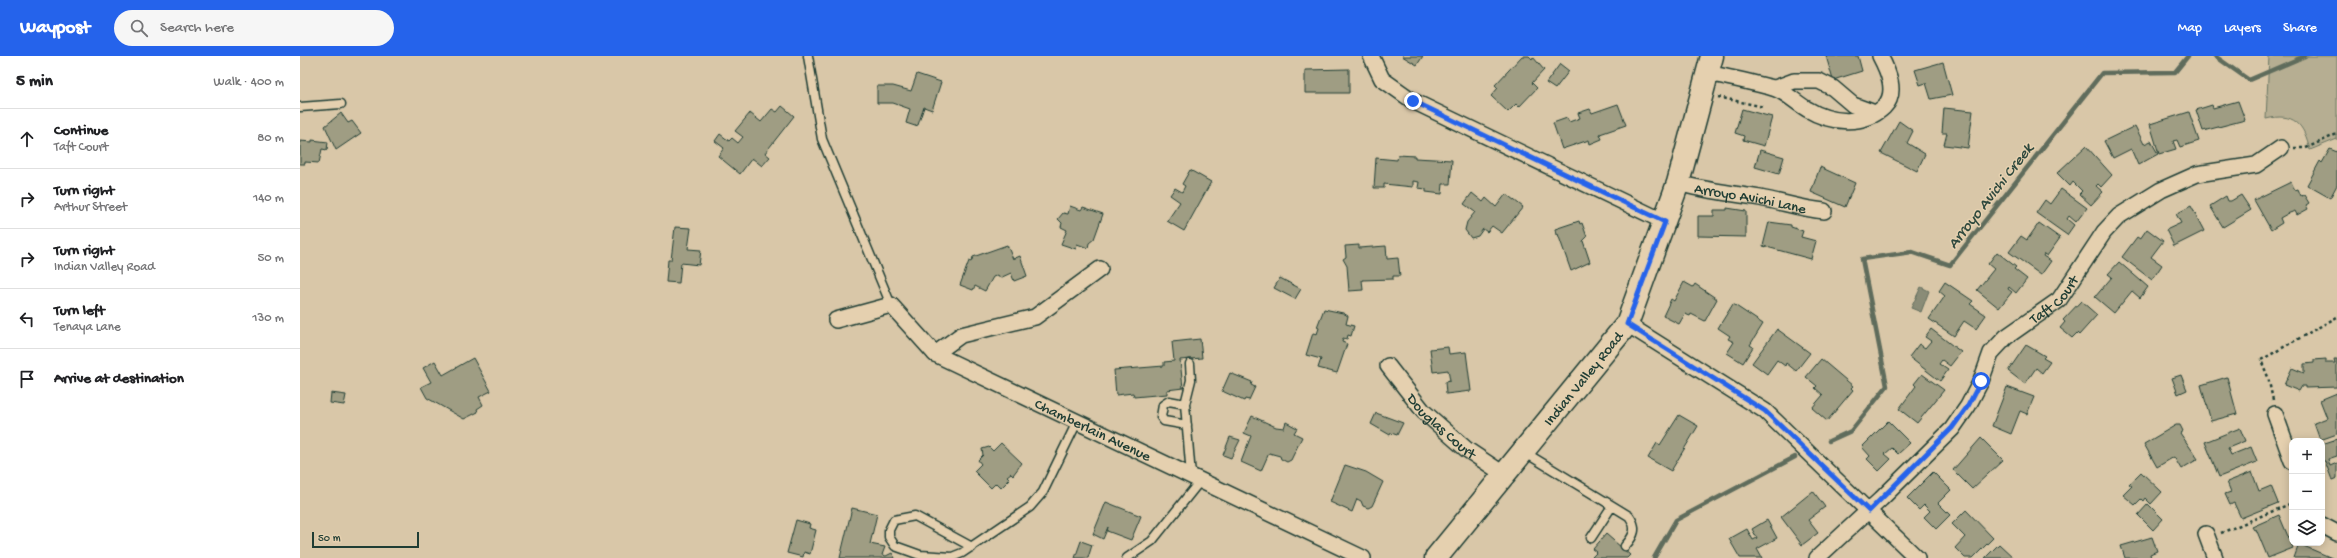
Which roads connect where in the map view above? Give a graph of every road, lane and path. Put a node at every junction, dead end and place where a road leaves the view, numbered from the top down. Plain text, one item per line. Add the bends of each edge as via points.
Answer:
1 (808, 56) edge
2 (1371, 56) edge
3 (1880, 56) edge
4 (1710, 64) edge
5 (1775, 88) junction
6 (1718, 97) dead end
7 (341, 104) dead end
8 (300, 106) edge
9 (1764, 108) dead end
10 (1875, 113) junction
11 (2337, 134) edge
12 (2281, 148) joint
13 (1678, 183) junction
14 (1824, 211) dead end
15 (1665, 222) junction
16 (1100, 269) dead end
17 (891, 305) junction
18 (2337, 317) edge
19 (836, 320) dead end
20 (1627, 324) junction
21 (935, 354) junction
22 (1190, 364) dead end
23 (1388, 366) dead end
24 (2271, 388) dead end
25 (1185, 404) junction
26 (2275, 414) dead end
27 (1077, 422) junction
28 (1187, 425) junction
29 (1524, 451) junction
30 (2289, 453) edge
31 (1505, 475) junction
32 (1196, 478) junction
33 (2289, 504) edge
34 (1612, 506) junction
35 (1869, 511) junction
36 (2235, 526) dead end
37 (2325, 527) edge
38 (2337, 533) edge
39 (2206, 534) dead end
40 (1591, 538) dead end
41 (1625, 546) dead end
42 (972, 547) junction
43 (1127, 558) edge
44 (1363, 558) edge
45 (1436, 558) edge
46 (1817, 558) edge
47 (1917, 558) edge
48 (2215, 558) edge

1 - 17 lane via 822,139
2 - 15 street via 1382,79 1413,101
3 - 10 street via 1888,71 1891,89 1887,103
4 - 5 street
4 - 13 street, Indian Valley Road
5 - 10 street via 1808,110 1833,120 1857,120
5 - 10 street via 1794,81 1819,81 1833,88 1853,105
6 - 9 path
7 - 8 lane
11 - 12 path via 2306,148
12 - 35 street, Taft Court via 2256,165 2197,174 2161,190 2119,216 2104,232 2059,300 2006,337 1991,353 1968,406 1952,428
13 - 14 street, Arroyo Avichi Lane via 1712,192 1761,198 1799,208
13 - 15 street, Indian Valley Road
15 - 20 street, Indian Valley Road
16 - 21 street via 1035,317 961,335
17 - 19 street
17 - 21 street, Chamberlain Avenue
18 - 24 path via 2261,360
20 - 29 street, Indian Valley Road
20 - 35 street via 1765,411
21 - 27 street, Chamberlain Avenue
22 - 25 lane via 1191,380
23 - 31 street, Douglas Court via 1424,412 1466,449
25 - 28 lane
25 - 28 lane via 1168,401 1163,405 1161,417 1164,421
26 - 30 street
27 - 32 street, Chamberlain Avenue
27 - 42 lane via 1043,492 1030,507
28 - 32 lane
29 - 31 street, Indian Valley Road
29 - 34 lane
31 - 45 street, Indian Valley Road
32 - 43 lane via 1152,541
32 - 44 street, Chamberlain Avenue
33 - 36 path
34 - 40 lane
34 - 41 lane via 1634,522 1633,538
35 - 46 street, Taft Court
35 - 47 street
37 - 38 street
39 - 48 street
42 - 42 lane via 952,557 920,555 895,546 889,537 889,530 894,520 915,516

